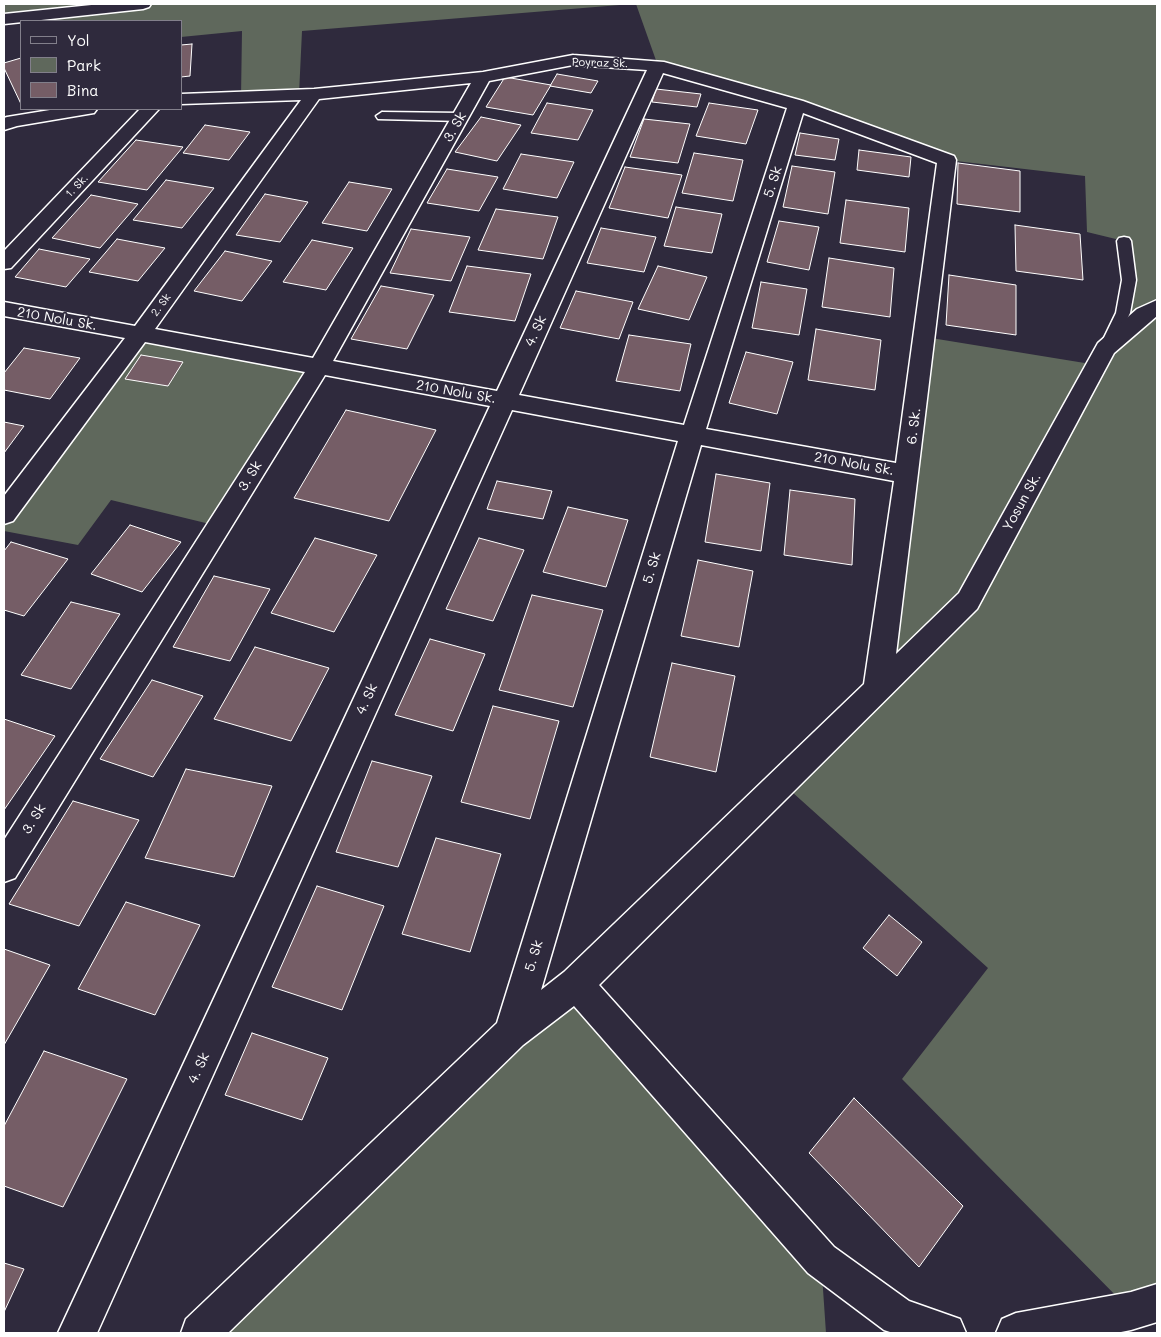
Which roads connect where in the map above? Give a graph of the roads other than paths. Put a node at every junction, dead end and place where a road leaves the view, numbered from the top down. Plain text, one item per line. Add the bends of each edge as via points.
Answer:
1 (143, 4) edge
2 (4, 19) edge
3 (658, 66) junction
4 (483, 78) junction
5 (314, 94) junction
6 (182, 99) edge
7 (797, 105) junction
8 (82, 110) edge
9 (149, 110) edge
10 (382, 116) dead end
11 (461, 116) junction
12 (4, 125) edge
13 (947, 160) joint
14 (1124, 241) dead end
15 (4, 262) edge
16 (1157, 307) edge
17 (4, 309) edge
18 (140, 334) junction
19 (1106, 348) junction
20 (319, 367) junction
21 (504, 400) junction
22 (692, 435) junction
23 (907, 474) junction
24 (4, 514) edge
25 (877, 691) junction
26 (4, 867) edge
27 (576, 984) junction
28 (511, 1033) junction
29 (1157, 1303) edge
30 (77, 1333) edge
31 (200, 1333) edge
32 (946, 1333) edge
33 (1016, 1333) edge

1 - 2 street
3 - 4 street, Poyraz Sk. via 573,60
3 - 7 street, Poyraz Sk.
3 - 21 street, 4. Sk
4 - 5 street, Poyraz Sk.
4 - 11 street, 3. Sk
5 - 6 street, Poyraz Sk.
5 - 18 street, 2. Sk
7 - 13 street, Poyraz Sk.
7 - 22 street, 5. Sk
8 - 12 street
9 - 15 street, 1. Sk.
10 - 11 lane
11 - 20 street, 3. Sk
13 - 23 street, 6. Sk.
14 - 19 lane via 1129,280 1123,314
16 - 19 street, Yosun Sk.
17 - 18 street, 210 Nolu Sk.
18 - 20 street, 210 Nolu Sk.
18 - 24 street, 2. Sk
19 - 25 street, Yosun Sk. via 968,601
20 - 21 street, 210 Nolu Sk.
20 - 26 street, 3. Sk
21 - 22 street, 210 Nolu Sk.
21 - 30 street, 4. Sk
22 - 23 street, 210 Nolu Sk.
22 - 28 street, 5. Sk
23 - 25 street, 6. Sk.
25 - 27 street, Yosun Sk.
27 - 28 street, Yosun Sk.
27 - 32 street via 821,1260 898,1316
28 - 31 street, Yosun Sk.
29 - 33 street

